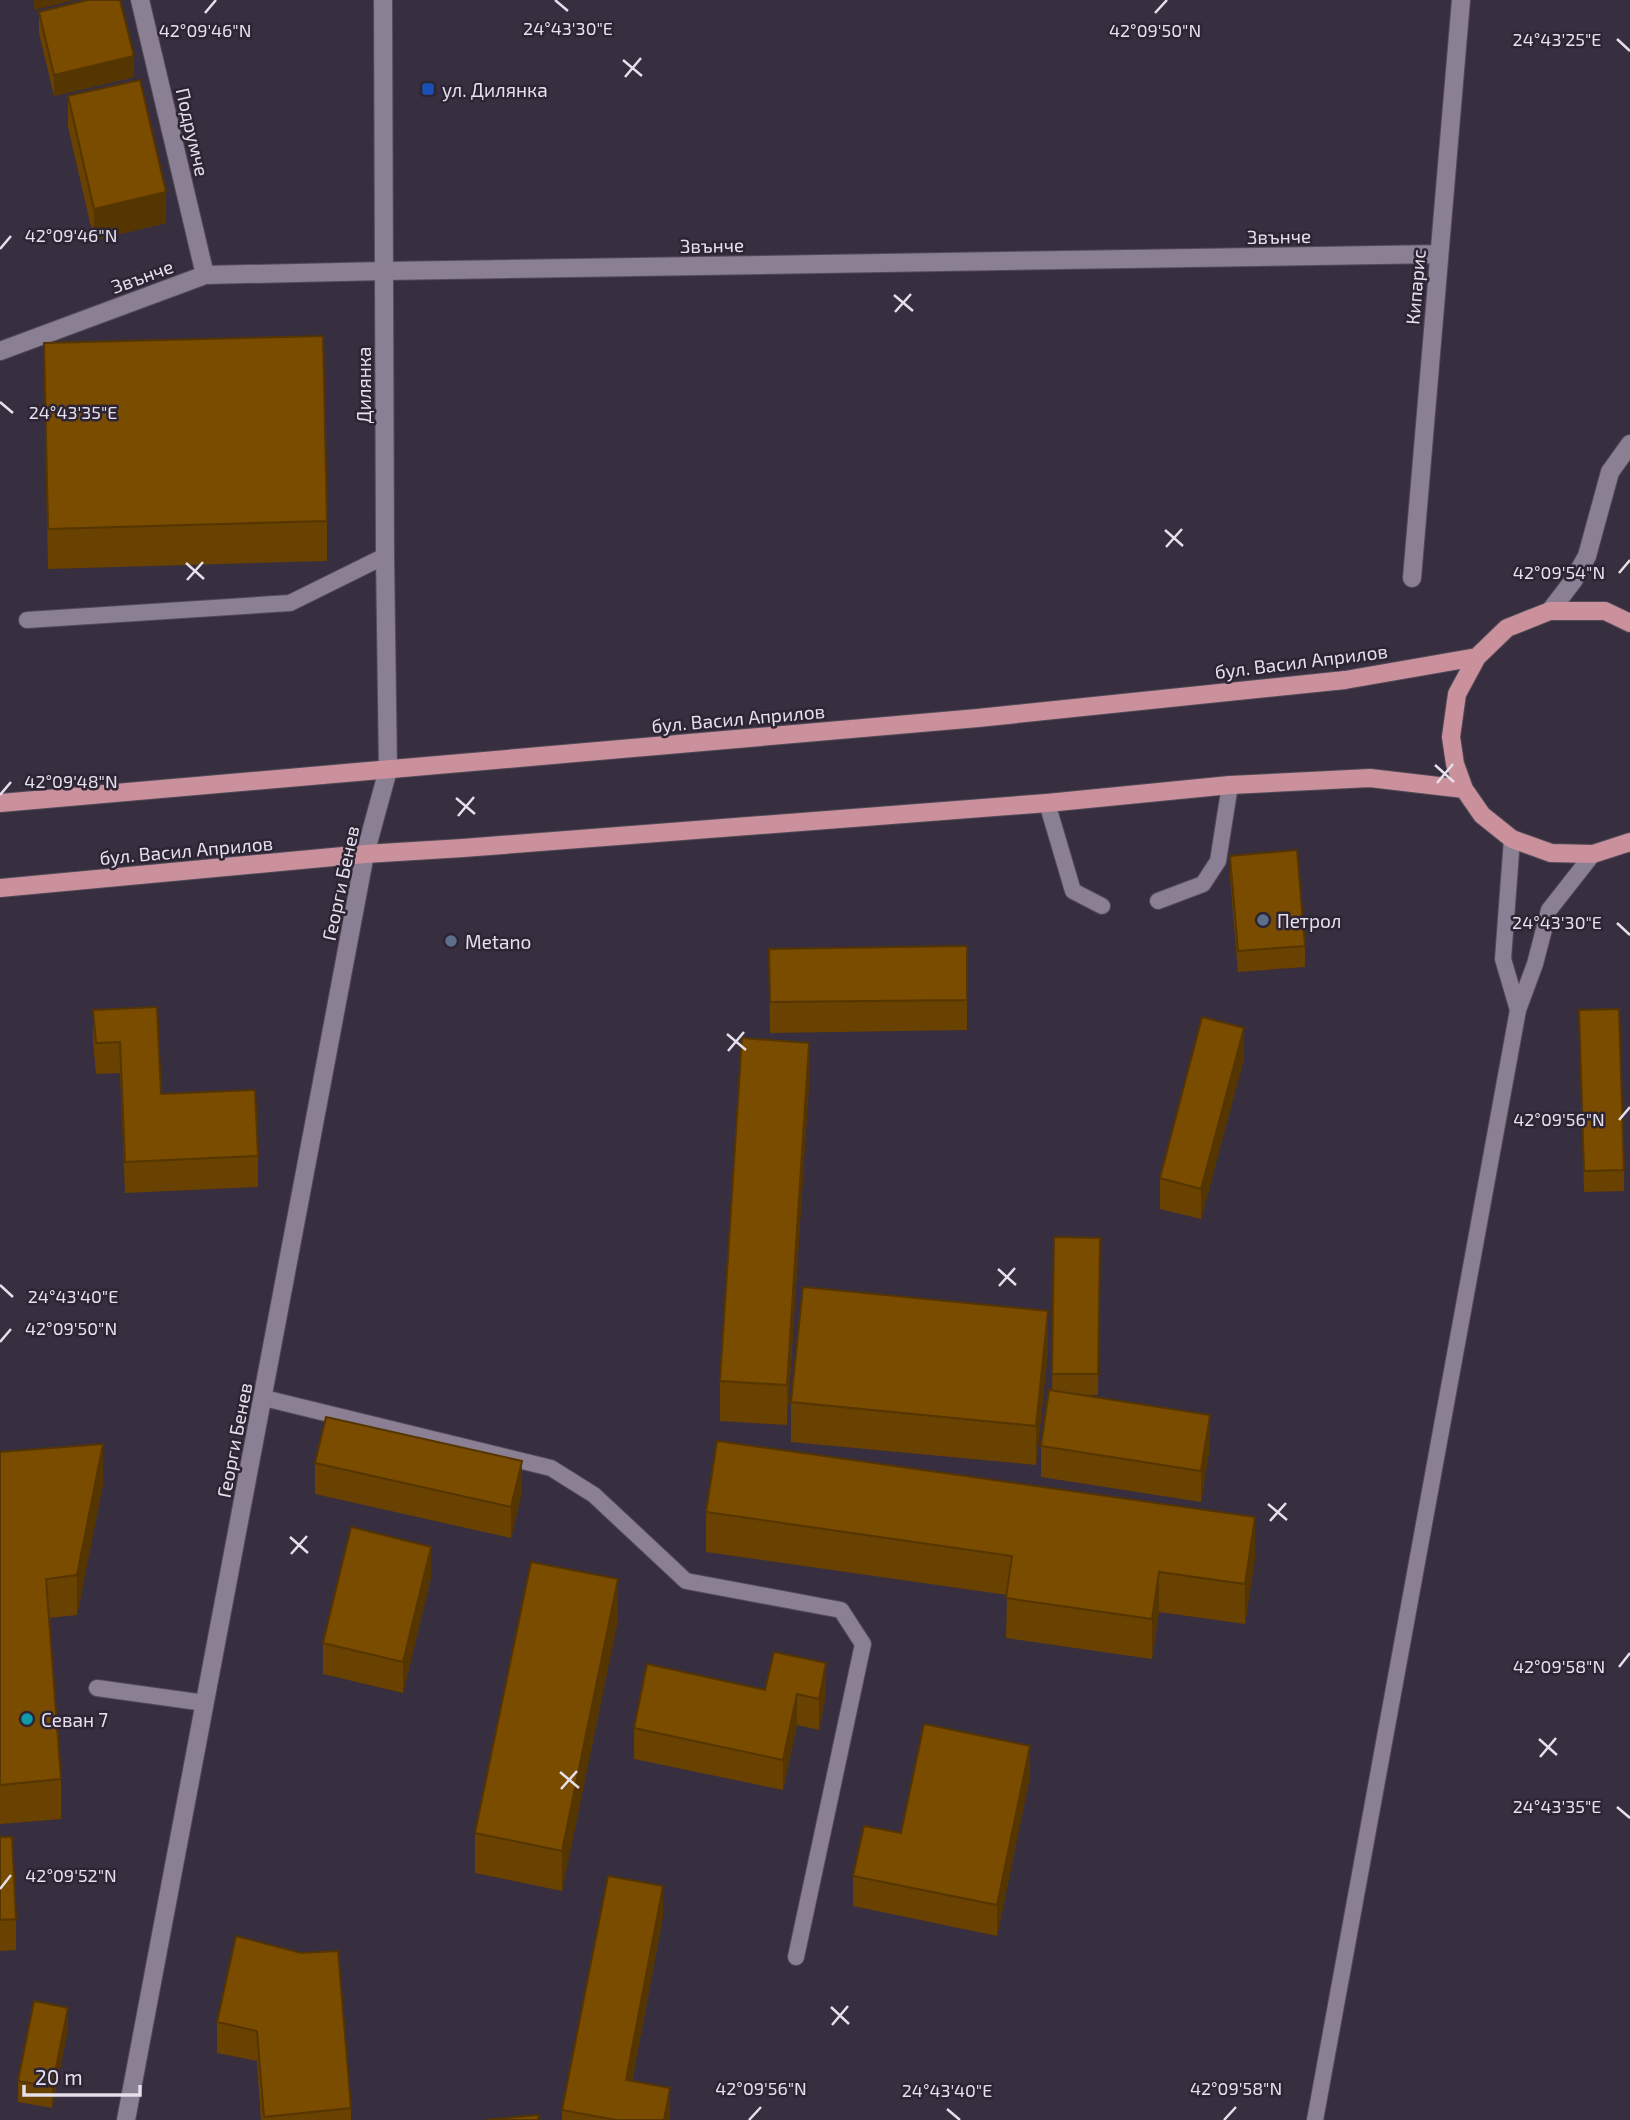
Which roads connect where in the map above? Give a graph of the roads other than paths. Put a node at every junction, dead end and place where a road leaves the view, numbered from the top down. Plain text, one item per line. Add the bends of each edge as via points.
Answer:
1 (140, 0) edge
2 (383, 0) edge
3 (1461, 0) edge
4 (1439, 254) junction
5 (384, 271) junction
6 (205, 275) junction
7 (0, 351) edge
8 (1630, 444) edge
9 (385, 556) junction
10 (1412, 578) dead end
11 (1550, 611) junction
12 (27, 620) dead end
13 (1630, 623) edge
14 (1477, 657) junction
15 (388, 770) junction
16 (1230, 785) junction
17 (1465, 789) junction
18 (0, 803) edge
19 (1047, 803) junction
20 (1512, 839) junction
21 (1630, 842) edge
22 (365, 854) junction
23 (1593, 854) junction
24 (0, 888) edge
25 (1158, 901) dead end
26 (1102, 906) dead end
27 (1518, 1010) junction
28 (264, 1398) junction
29 (97, 1688) dead end
30 (205, 1703) junction
31 (796, 1957) dead end
32 (126, 2120) edge
33 (1315, 2120) edge

1 - 6 street, Подрумче
2 - 5 street, Дилянка
3 - 4 street, Кипарис
4 - 5 street, Звънче
4 - 10 street, Кипарис
5 - 6 street, Звънче
5 - 9 street, Дилянка
6 - 7 street, Звънче
8 - 11 street via 1610,472 1587,556
9 - 12 lane via 290,603
9 - 15 street, Дилянка
11 - 13 main road via 1605,611
11 - 14 main road via 1507,628
14 - 15 main road, бул. Васил Априлов via 1345,680 992,717
14 - 17 main road via 1457,694 1451,737
15 - 18 main road, бул. Васил Априлов
15 - 22 street, Георги Бенев
16 - 17 main road, бул. Васил Априлов via 1370,778
16 - 19 main road, бул. Васил Априлов
16 - 25 lane via 1218,861 1203,884
17 - 20 main road via 1482,815
19 - 22 main road, бул. Васил Априлов
19 - 26 lane via 1073,891
20 - 23 main road via 1551,853
20 - 27 lane via 1503,959
21 - 23 main road
22 - 24 main road, бул. Васил Априлов
22 - 28 street, Георги Бенев
23 - 27 lane via 1549,911
27 - 33 lane
28 - 30 street, Георги Бенев
28 - 31 lane via 551,1468 594,1495 686,1581 841,1611 863,1644
29 - 30 lane
30 - 32 street, Георги Бенев

